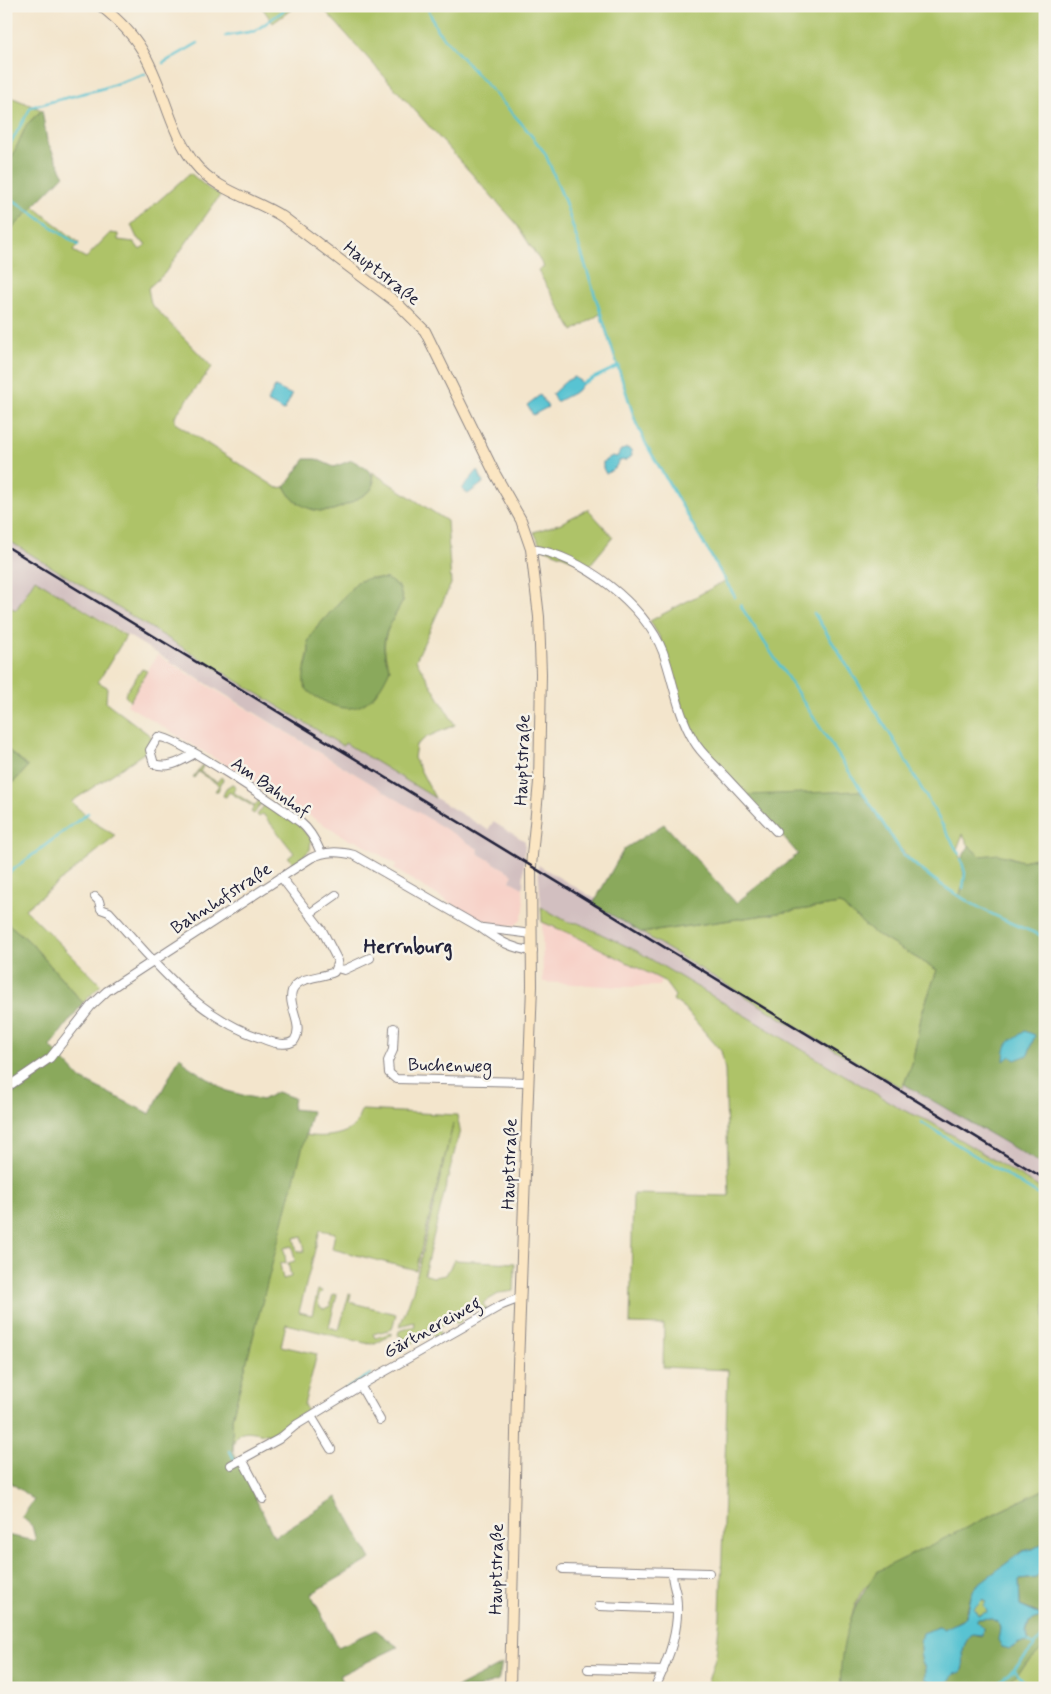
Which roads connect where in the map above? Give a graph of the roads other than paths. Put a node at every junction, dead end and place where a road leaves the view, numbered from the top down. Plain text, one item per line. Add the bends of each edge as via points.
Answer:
1 (101, 6) edge
2 (531, 549) junction
3 (194, 754) junction
4 (776, 831) dead end
5 (321, 853) junction
6 (281, 877) junction
7 (336, 895) dead end
8 (96, 897) dead end
9 (309, 914) junction
10 (481, 928) junction
11 (532, 934) junction
12 (533, 951) junction
13 (370, 958) dead end
14 (154, 960) junction
15 (337, 968) junction
16 (394, 1028) dead end
17 (528, 1082) junction
18 (6, 1088) edge
19 (520, 1298) junction
20 (360, 1385) junction
21 (311, 1416) junction
22 (380, 1420) dead end
23 (331, 1449) dead end
24 (242, 1459) junction
25 (231, 1465) dead end
26 (264, 1498) dead end
27 (562, 1569) dead end
28 (672, 1572) junction
29 (709, 1573) dead end
30 (599, 1606) dead end
31 (676, 1609) junction
32 (588, 1669) dead end
33 (663, 1671) junction
34 (510, 1688) edge
35 (655, 1688) edge

1 - 2 main road, Hauptstraße via 134,38 157,82 183,148 196,166 223,186 283,217 397,302 425,331 520,520
2 - 4 street via 543,550 582,568 612,587 643,618 664,653 676,701 695,743
2 - 11 main road, Hauptstraße via 539,617 541,674 539,782 531,866
3 - 3 street, Am Bahnhof via 176,764 161,766 154,764 150,750 158,738 164,737
3 - 5 street, Am Bahnhof via 272,801 300,822
5 - 6 street, Bahnhofstraße
5 - 10 street via 333,851 354,855
6 - 9 street
6 - 14 street, Bahnhofstraße
7 - 9 street
8 - 14 street via 101,909 109,912
9 - 15 street via 332,947 338,961
10 - 11 street
10 - 12 street via 511,947
11 - 12 main road, Hauptstraße
12 - 17 main road, Hauptstraße
13 - 15 street via 344,970
14 - 15 street via 184,993 209,1014 252,1035 287,1044 294,1041 298,1029 292,997 294,987 299,982 329,974
14 - 18 street, Bahnhofstraße via 101,996 50,1058
16 - 17 street, Buchenweg via 388,1068 396,1079
17 - 19 main road, Hauptstraße
19 - 20 street, Gärtnereiweg
19 - 34 main road, Hauptstraße
20 - 21 street, Gärtnereiweg
20 - 22 street
21 - 23 street
21 - 24 street, Gärtnereiweg via 279,1439
24 - 25 street, Gärtnereiweg
24 - 26 street
27 - 28 street
28 - 29 street
28 - 31 street
30 - 31 street
31 - 33 street via 674,1640
32 - 33 street
33 - 35 street

